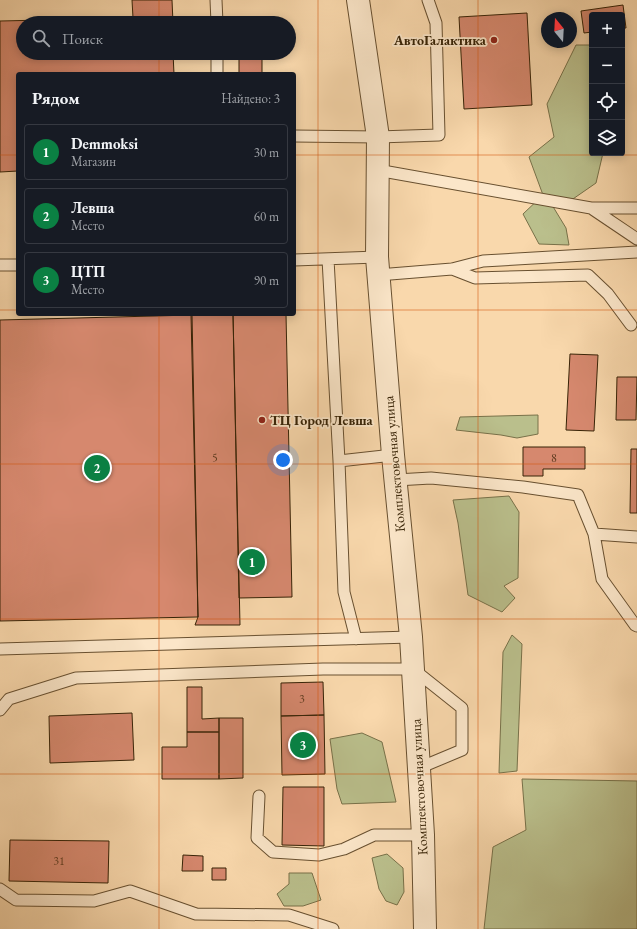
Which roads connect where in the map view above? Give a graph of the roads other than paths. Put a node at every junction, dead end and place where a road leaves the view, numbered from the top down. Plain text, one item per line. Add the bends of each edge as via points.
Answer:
1 (216, 0) edge
2 (358, 0) edge
3 (428, 0) edge
4 (216, 16) edge
5 (217, 60) edge
6 (217, 72) edge
7 (296, 136) edge
8 (378, 137) junction
9 (378, 170) junction
10 (591, 208) junction
11 (637, 208) edge
12 (637, 239) edge
13 (637, 252) edge
14 (296, 260) edge
15 (328, 260) junction
16 (0, 265) edge
17 (16, 265) edge
18 (378, 266) junction
19 (452, 269) junction
20 (631, 324) dead end
21 (393, 455) junction
22 (339, 461) junction
23 (396, 480) junction
24 (594, 534) junction
25 (637, 537) edge
26 (637, 626) edge
27 (411, 637) junction
28 (356, 639) junction
29 (0, 649) edge
30 (413, 669) junction
31 (0, 710) edge
32 (419, 768) junction
33 (259, 796) dead end
34 (423, 835) junction
35 (0, 889) edge
36 (332, 929) edge
37 (425, 929) edge

1 - 4 lane
2 - 8 street, Комплектовочная улица
3 - 8 lane via 436,23 439,136
5 - 6 lane
7 - 8 lane
8 - 9 street, Комплектовочная улица
9 - 10 lane
9 - 18 street, Комплектовочная улица
10 - 11 lane
10 - 12 lane
13 - 19 lane via 483,261
14 - 15 lane
15 - 18 lane
15 - 22 lane
16 - 17 lane
18 - 19 lane
18 - 21 street, Комплектовочная улица
19 - 20 lane via 475,278 588,275 608,294
21 - 22 lane
21 - 23 street, Комплектовочная улица
22 - 28 lane via 344,592
23 - 24 lane via 431,478 578,495
23 - 27 street, Комплектовочная улица
24 - 25 lane
24 - 26 lane via 602,579
27 - 28 lane
27 - 30 street, Комплектовочная улица
28 - 29 lane
30 - 31 lane via 323,669 76,678 9,699
30 - 32 street, Комплектовочная улица
30 - 32 lane via 462,708 462,750
32 - 34 street, Комплектовочная улица
33 - 34 lane via 257,838 273,852 319,854 344,849 374,835
34 - 37 street, Комплектовочная улица
35 - 36 lane via 16,900 94,901 130,891 196,914 289,916

